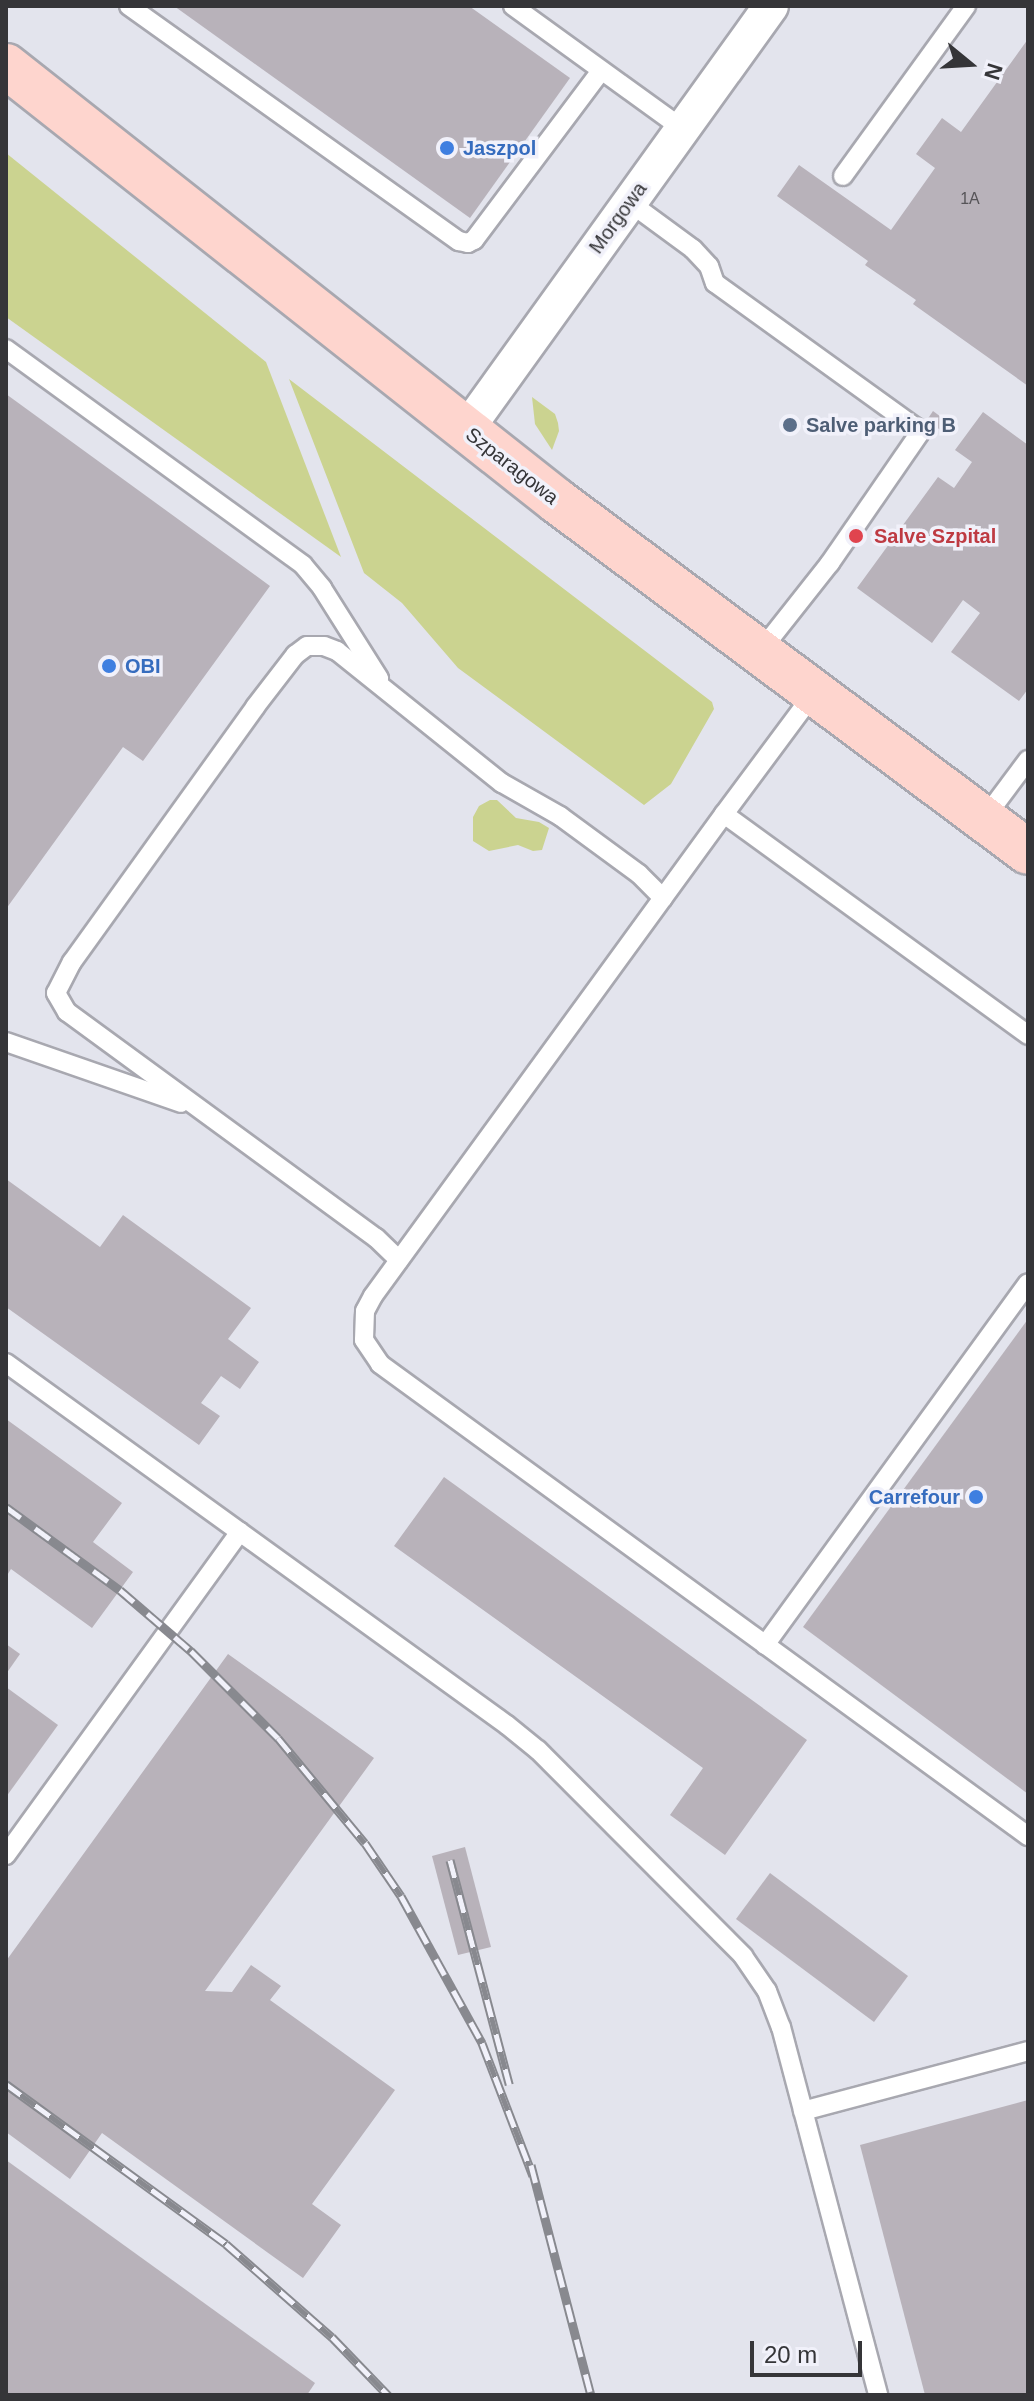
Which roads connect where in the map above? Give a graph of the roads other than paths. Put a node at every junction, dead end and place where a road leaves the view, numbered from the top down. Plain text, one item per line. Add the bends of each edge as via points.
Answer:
1 (129, 6) edge
2 (513, 6) edge
3 (771, 6) edge
4 (966, 6) edge
5 (6, 66) edge
6 (601, 71) junction
7 (683, 129) junction
8 (843, 176) dead end
9 (629, 202) junction
10 (6, 349) edge
11 (466, 430) junction
12 (759, 653) junction
13 (386, 690) junction
14 (814, 693) junction
15 (1028, 760) edge
16 (724, 814) junction
17 (984, 819) junction
18 (1028, 852) edge
19 (663, 898) junction
20 (1028, 1035) edge
21 (6, 1042) edge
22 (201, 1110) junction
23 (399, 1260) junction
24 (1028, 1283) edge
25 (6, 1363) edge
26 (240, 1532) junction
27 (765, 1645) junction
28 (1028, 1836) edge
29 (6, 1855) edge
30 (1028, 2051) edge
31 (803, 2111) junction
32 (878, 2395) edge

1 - 6 lane via 468,243
2 - 6 lane
3 - 7 street, Morgowa
4 - 8 lane
5 - 11 street, Szparagowa
6 - 7 lane
7 - 9 street, Morgowa
9 - 11 street, Morgowa
9 - 12 lane via 693,249 709,266 715,283 919,434 830,563
10 - 13 lane via 303,565
11 - 12 street, Szparagowa
12 - 14 street, Szparagowa
13 - 19 lane via 502,783 560,816 639,874
13 - 22 lane via 337,651 307,646 295,655 60,981 56,993 67,1012
14 - 16 lane
14 - 17 street, Szparagowa
15 - 17 lane
16 - 19 lane
16 - 20 lane
17 - 18 street, Szparagowa
19 - 23 lane
21 - 22 lane
22 - 23 lane
23 - 27 lane via 373,1296 362,1327 370,1353 380,1364
24 - 27 lane
25 - 26 lane
26 - 29 lane
26 - 31 lane via 538,1750 743,1956 767,1991 781,2027
27 - 28 lane
30 - 31 lane
31 - 32 lane

